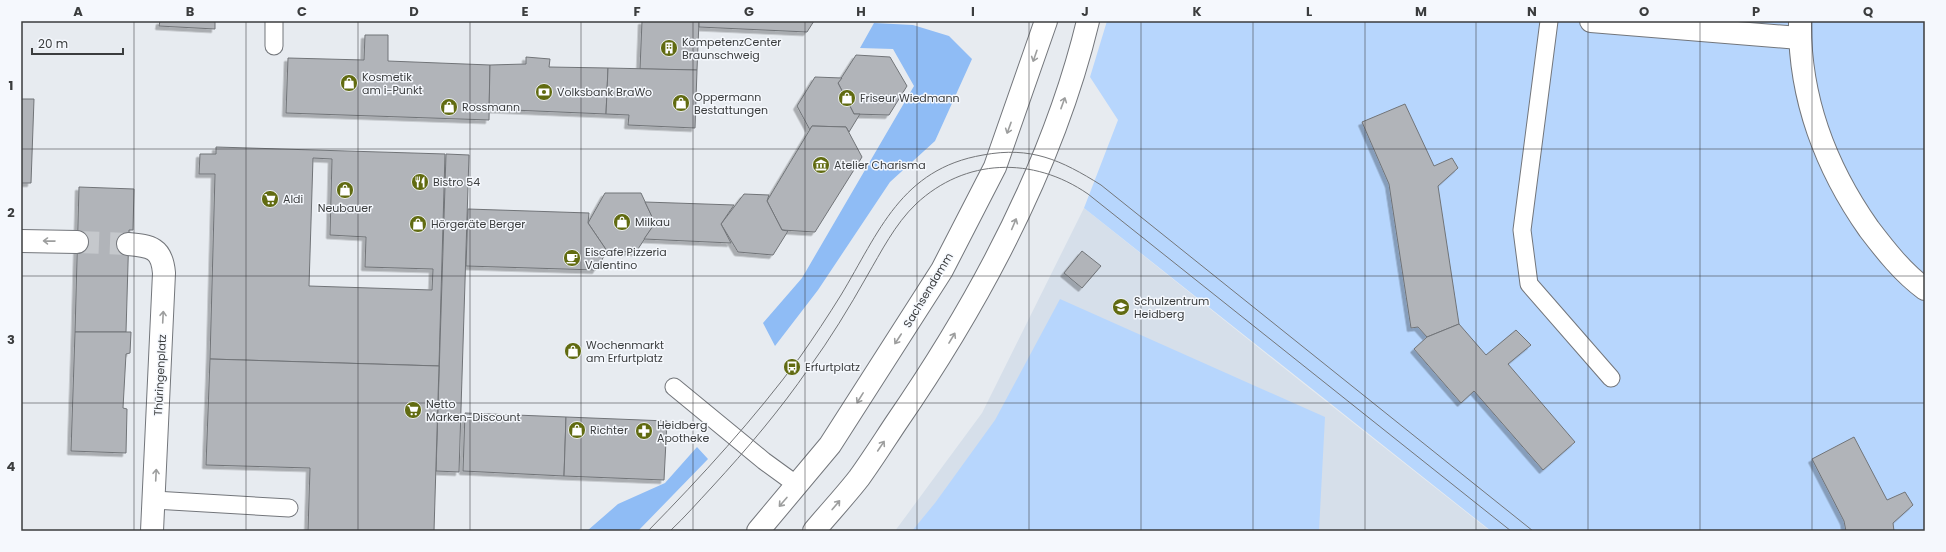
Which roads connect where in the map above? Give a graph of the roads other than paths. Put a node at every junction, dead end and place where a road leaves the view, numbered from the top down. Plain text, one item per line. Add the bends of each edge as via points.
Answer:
1 (274, 21) edge
2 (1046, 21) edge
3 (1088, 21) edge
4 (1549, 21) edge
5 (1591, 21) edge
6 (1799, 30) edge
7 (274, 46) dead end
8 (21, 240) edge
9 (77, 242) tunnel mouth
10 (128, 244) tunnel mouth
11 (1925, 289) edge
12 (1611, 378) dead end
13 (674, 386) dead end
14 (797, 485) junction
15 (154, 500) junction
16 (289, 508) dead end
17 (153, 529) edge
18 (758, 531) edge
19 (814, 531) edge

1 - 7 lane
2 -> 14 street, Sachsendamm via 995,167 942,270 830,445
19 -> 3 street via 858,478 924,383 954,336 1012,230 1064,100
4 - 12 lane via 1522,230 1529,284
5 - 6 street
6 - 11 street via 1813,119 1830,164 1850,202 1885,251
9 -> 8 street
15 -> 10 street, Thüringenplatz via 163,260 157,251 145,245
13 - 14 lane
14 -> 18 street, Sachsendamm
15 - 16 lane
15 - 17 street, Thüringenplatz

